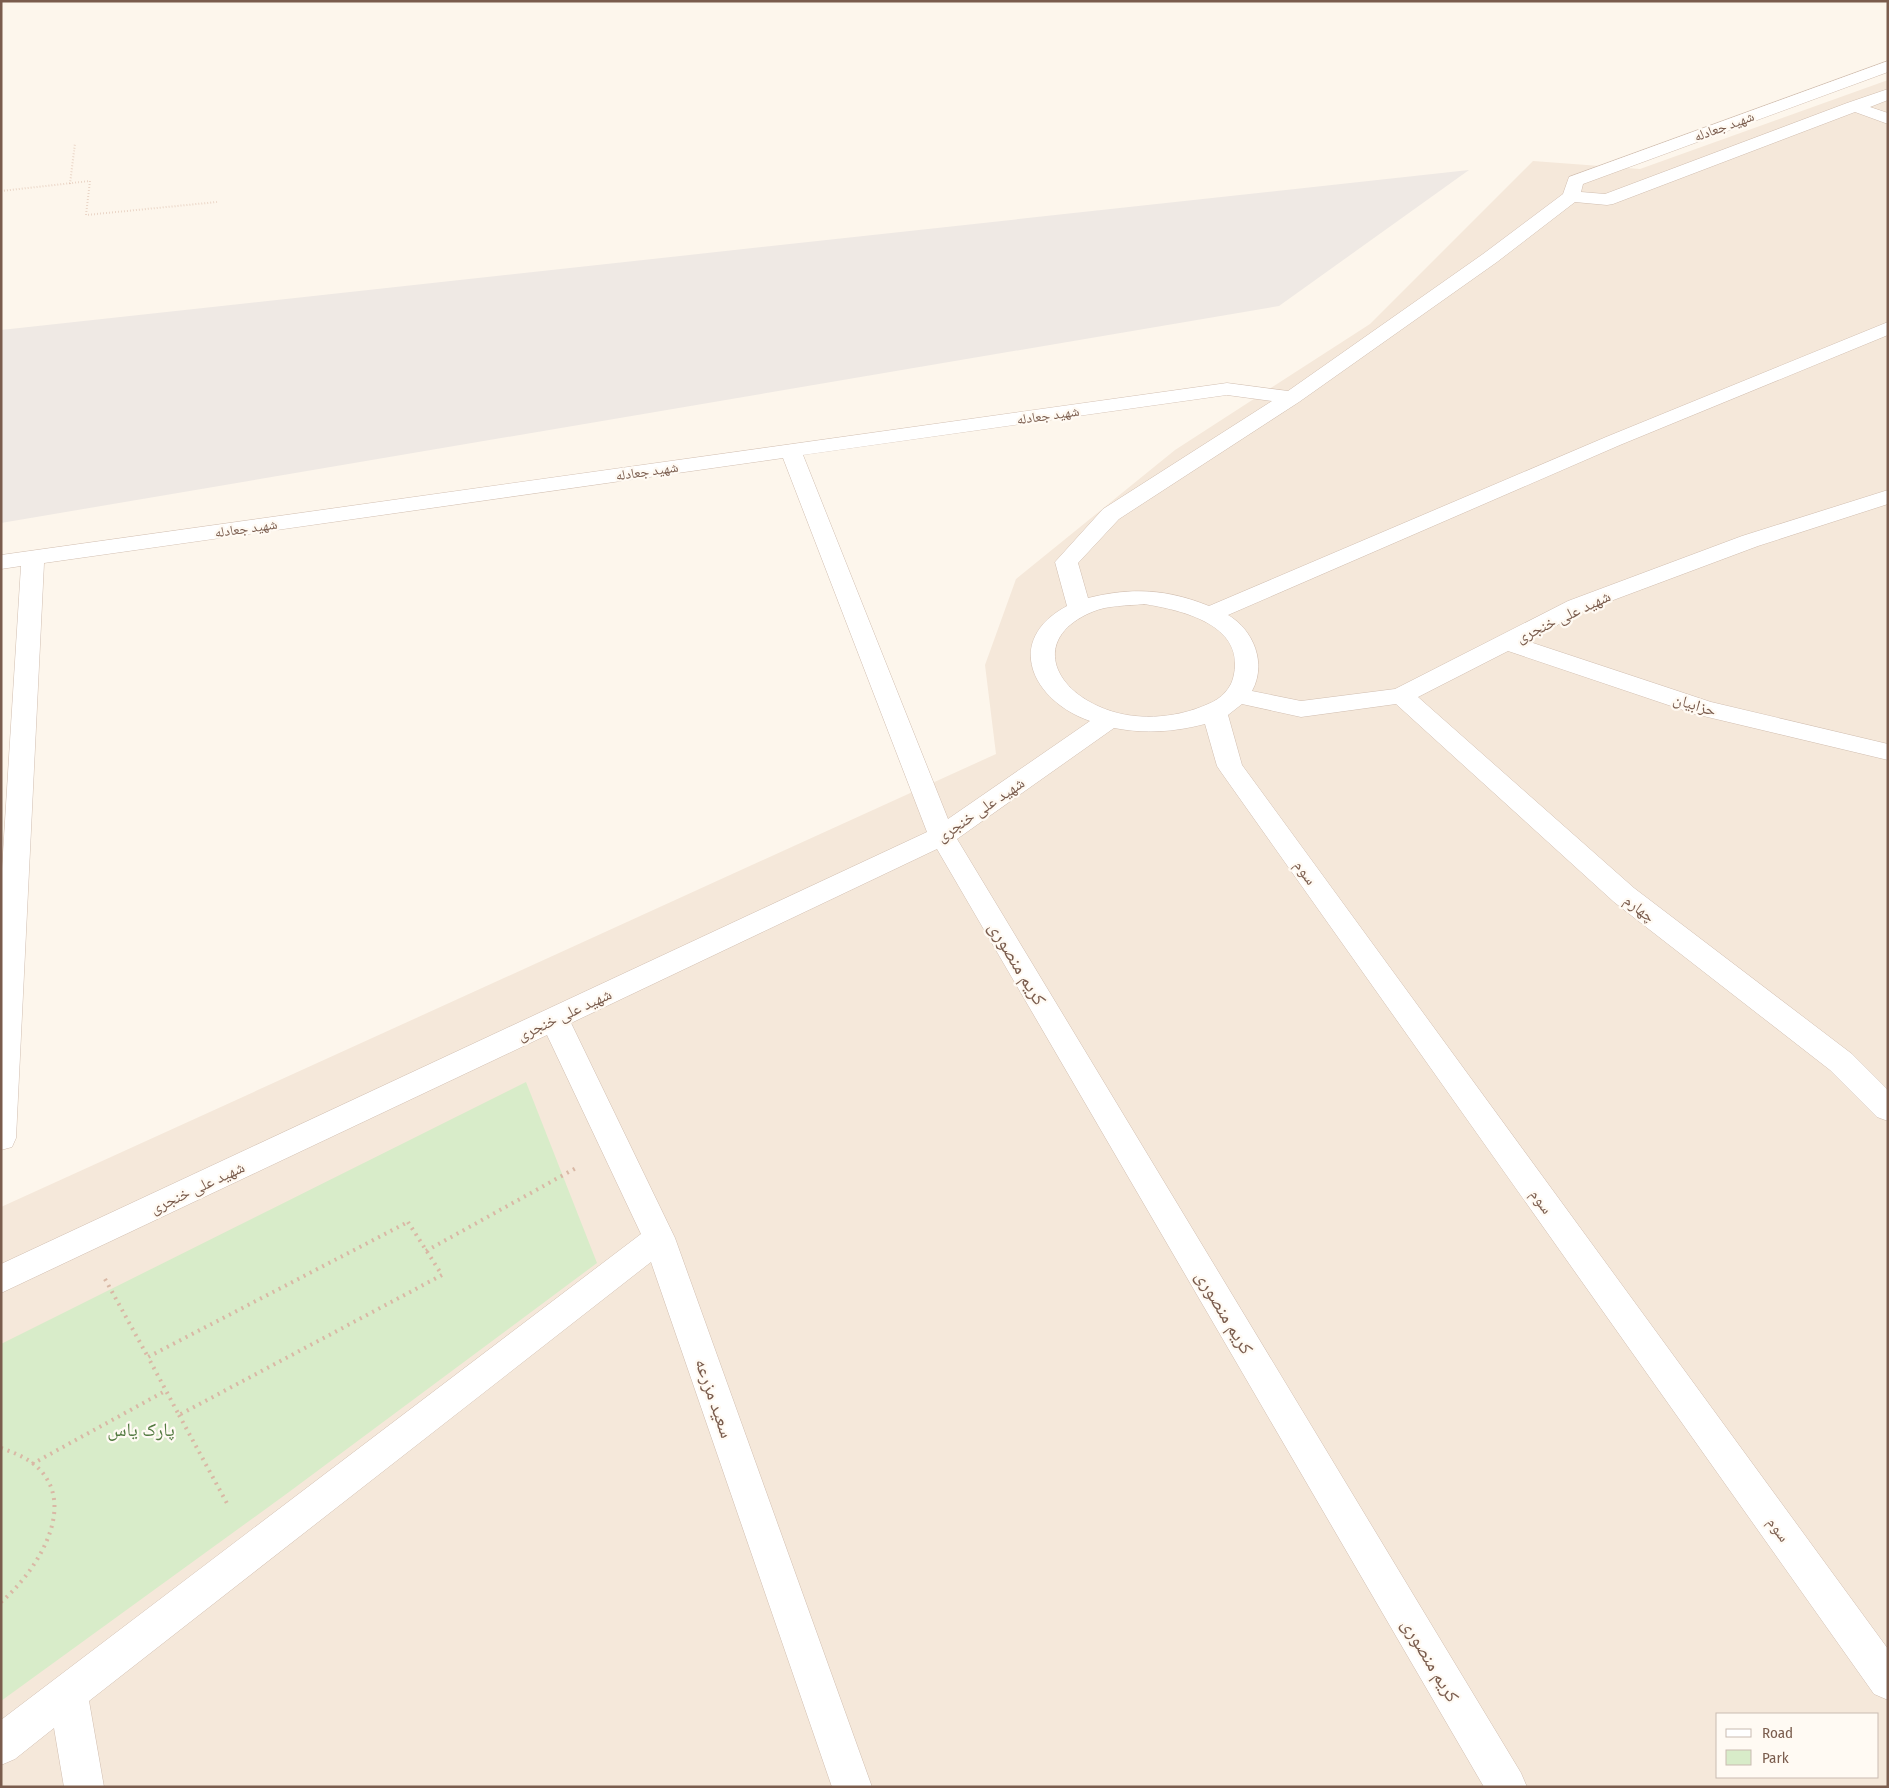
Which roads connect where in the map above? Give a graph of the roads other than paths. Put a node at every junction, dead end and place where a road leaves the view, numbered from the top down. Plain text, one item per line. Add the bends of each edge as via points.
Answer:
1 (1888, 66) edge
2 (1888, 94) edge
3 (1853, 106) junction
4 (1888, 119) edge
5 (1571, 196) junction
6 (1888, 328) edge
7 (1292, 398) junction
8 (791, 451) junction
9 (1888, 497) edge
10 (33, 558) junction
11 (1, 562) edge
12 (1080, 609) junction
13 (1210, 614) junction
14 (1506, 642) junction
15 (1401, 696) junction
16 (1226, 703) junction
17 (1109, 719) junction
18 (1888, 752) edge
19 (942, 836) junction
20 (554, 1019) junction
21 (1888, 1109) edge
22 (1, 1138) edge
23 (659, 1238) junction
24 (1, 1279) edge
25 (1888, 1681) edge
26 (68, 1694) junction
27 (1, 1745) edge
28 (84, 1787) edge
29 (852, 1787) edge
30 (1507, 1787) edge

1 - 5 street, شهید جعادله via 1575,181
2 - 3 street, شهید جعادله
3 - 4 street
3 - 5 street, شهید جعادله via 1607,200
5 - 7 street, شهید جعادله via 1490,258
6 - 13 street via 1613,441
7 - 8 street, شهید جعادله via 1227,389
7 - 12 street, شهید جعادله via 1111,514 1066,562
8 - 10 street, شهید جعادله
8 - 19 street, کریم منصوری
9 - 14 street, شهید علی خنجری via 1750,541 1576,606
10 - 11 street, شهید جعادله
10 - 22 street
12 - 13 street via 1110,600 1144,597 1179,602
12 - 17 street via 1059,622 1045,638 1041,656 1046,676 1059,694 1081,708
13 - 16 street via 1233,631 1247,652 1248,673
14 - 15 street, شهید علی خنجری
14 - 18 street, حزابیان via 1704,708
15 - 16 street, شهید علی خنجری via 1301,708
15 - 21 street, چهارم via 1624,895 1841,1062
16 - 17 street via 1183,722 1145,725
16 - 25 street, سوم via 1230,766
17 - 19 street, شهید علی خنجری
19 - 20 street, شهید علی خنجری
19 - 30 street, کریم منصوری
20 - 23 street, سعید مزرعه
20 - 24 street, شهید علی خنجری
23 - 26 street
23 - 29 street, سعید مزرعه
26 - 27 street
26 - 28 street

